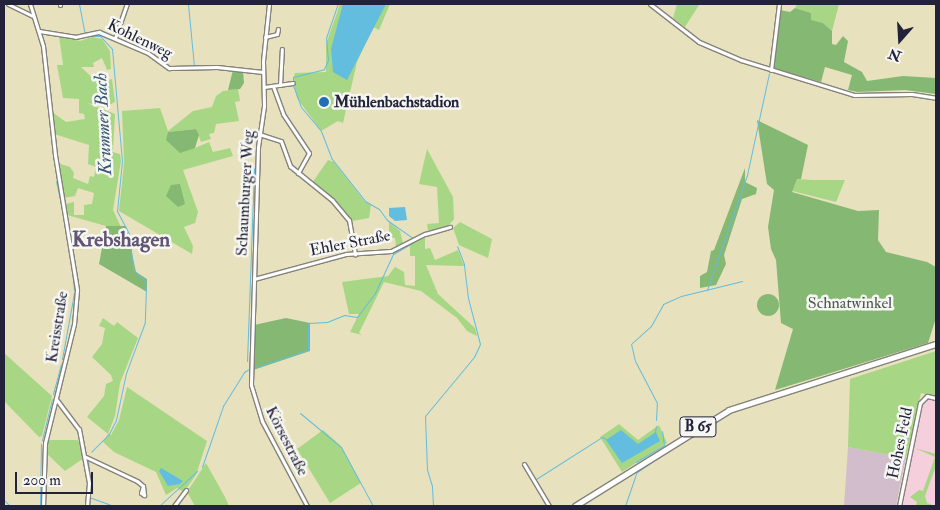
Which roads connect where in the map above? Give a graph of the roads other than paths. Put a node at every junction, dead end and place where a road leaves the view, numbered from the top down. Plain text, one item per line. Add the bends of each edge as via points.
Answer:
1 (8, 4) edge
2 (30, 4) edge
3 (127, 4) edge
4 (269, 4) edge
5 (650, 4) edge
6 (780, 4) edge
7 (33, 16) junction
8 (278, 29) dead end
9 (38, 31) junction
10 (265, 37) junction
11 (115, 38) junction
12 (282, 49) dead end
13 (771, 70) junction
14 (263, 72) junction
15 (293, 83) dead end
16 (280, 84) junction
17 (273, 86) junction
18 (264, 87) junction
19 (936, 98) edge
20 (259, 134) junction
21 (298, 173) junction
22 (450, 227) dead end
23 (355, 254) junction
24 (254, 279) junction
25 (936, 344) edge
26 (250, 384) joint
27 (936, 398) edge
28 (56, 399) junction
29 (86, 457) junction
30 (524, 464) dead end
31 (143, 486) dead end
32 (186, 490) dead end
33 (43, 506) edge
34 (88, 506) edge
35 (174, 506) edge
36 (307, 506) edge
37 (549, 506) edge
38 (575, 506) edge
39 (899, 506) edge

1 - 7 street
2 - 7 street, Kreisstraße
3 - 11 street
4 - 10 street, Schaumburger Weg
5 - 13 street via 710,48
6 - 13 street
7 - 9 street, Kreisstraße
8 - 10 street via 277,34
9 - 11 street, Kohlenweg via 75,37 99,32
9 - 28 street, Kreisstraße via 56,170 76,279 74,324
10 - 14 street, Schaumburger Weg
11 - 14 street, Kohlenweg via 148,53 169,68 217,67
12 - 16 street
13 - 19 street via 854,95 912,94
14 - 18 street, Schaumburger Weg
15 - 16 street
16 - 17 street
17 - 18 street
17 - 21 street via 283,114 309,153
18 - 20 street, Schaumburger Weg
20 - 21 street via 281,141 288,162
20 - 24 street, Schaumburger Weg
21 - 23 street via 332,200 351,222
22 - 23 street, Ehler Straße via 425,234 391,251
23 - 24 street, Ehler Straße
24 - 26 street, Schaumburger Weg
25 - 38 main road, B 65 via 779,393 712,419
26 - 36 street, Körsestraße via 262,420
27 - 39 street, Hohes Feld via 927,396 920,403
28 - 29 street via 79,429
28 - 33 street, Kreisstraße via 43,456
29 - 31 street
29 - 34 street
30 - 37 street
32 - 35 street

